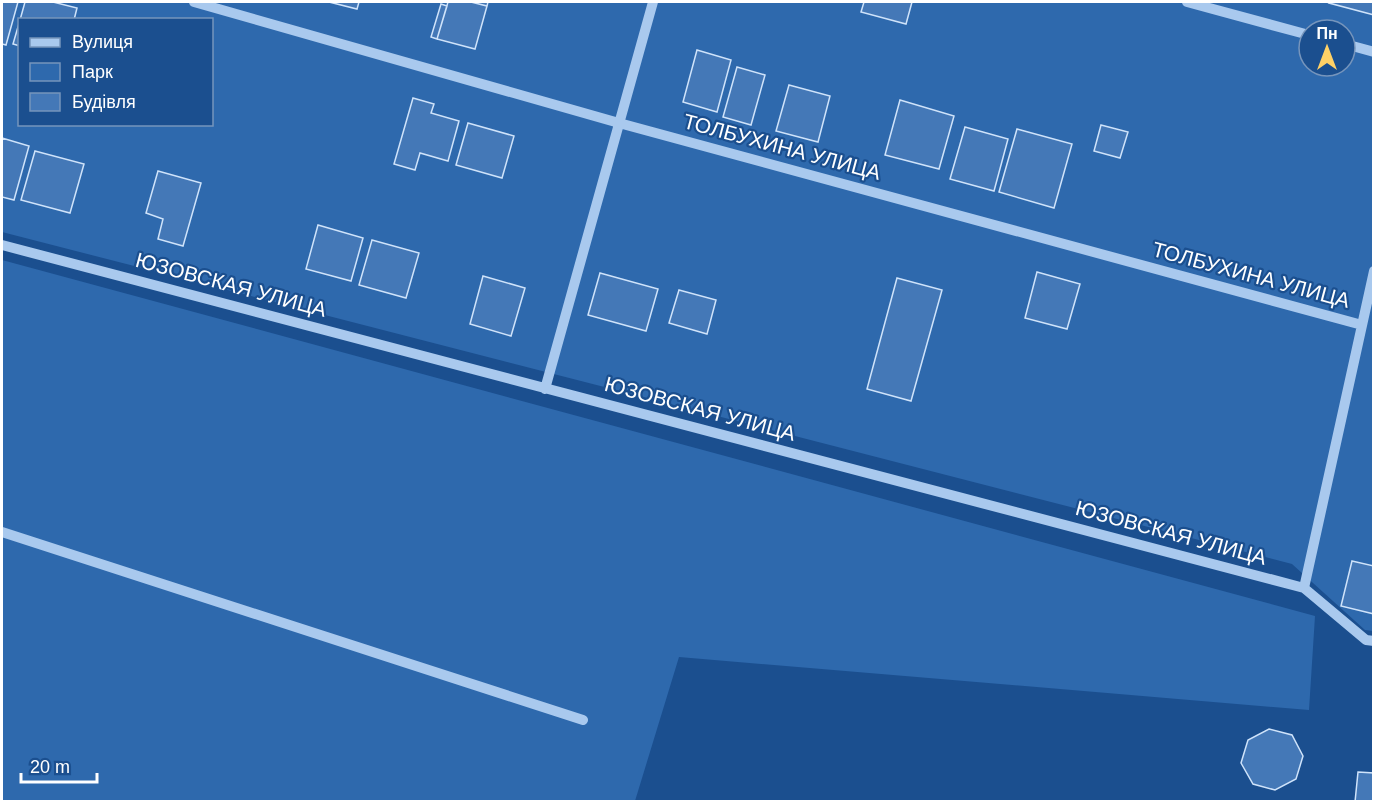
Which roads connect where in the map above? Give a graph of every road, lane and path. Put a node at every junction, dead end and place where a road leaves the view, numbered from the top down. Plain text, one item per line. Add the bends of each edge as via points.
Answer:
1 (194, 2) edge
2 (653, 2) edge
3 (1187, 2) edge
4 (1297, 32) edge
5 (1357, 47) edge
6 (1374, 52) edge
7 (620, 123) junction
8 (2, 245) edge
9 (1374, 270) edge
10 (1362, 325) junction
11 (545, 389) junction
12 (2, 532) edge
13 (1304, 588) junction
14 (1374, 641) edge
15 (583, 720) dead end

1 - 7 lane, ТОЛБУХИНА УЛИЦА
2 - 7 lane
3 - 4 lane
5 - 6 lane
7 - 10 lane, ТОЛБУХИНА УЛИЦА
7 - 11 lane
8 - 11 lane, ЮЗОВСКАЯ УЛИЦА
9 - 10 lane
10 - 13 lane
11 - 13 lane, ЮЗОВСКАЯ УЛИЦА
12 - 15 lane
13 - 14 lane, ЮЗОВСКАЯ УЛИЦА via 1366,640

